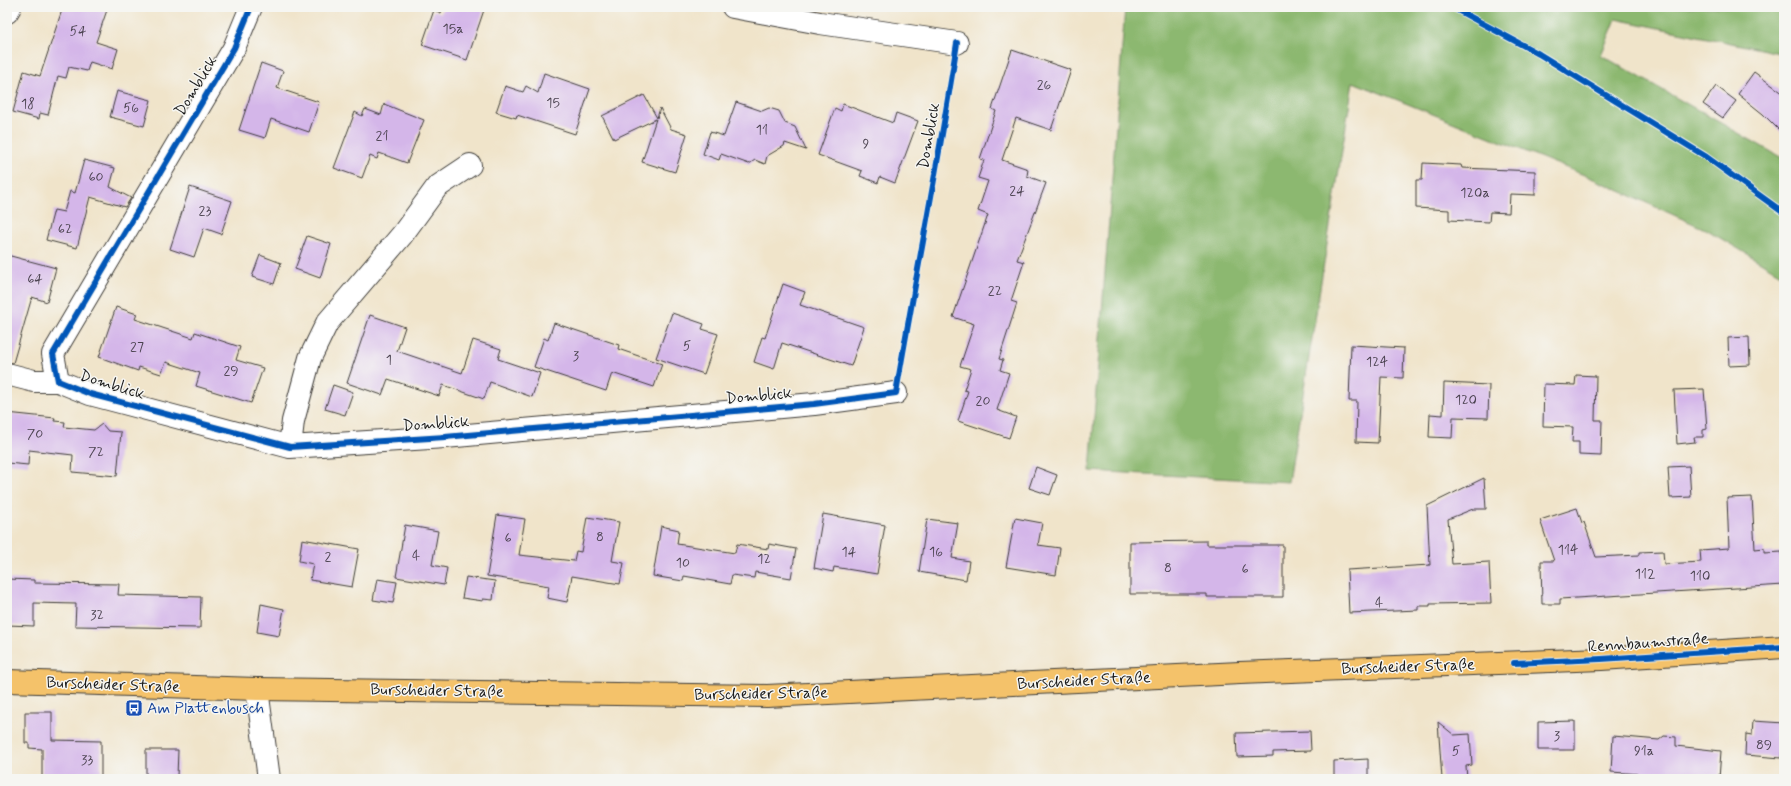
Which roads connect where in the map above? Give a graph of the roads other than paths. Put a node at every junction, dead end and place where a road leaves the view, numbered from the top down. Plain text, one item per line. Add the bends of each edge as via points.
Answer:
1 (10, 7) edge
2 (251, 7) edge
3 (733, 7) edge
4 (7, 12) edge
5 (957, 43) dead end
6 (470, 165) dead end
7 (7, 374) edge
8 (58, 381) junction
9 (896, 393) dead end
10 (290, 447) junction
11 (1784, 647) edge
12 (1514, 663) joint
13 (7, 681) edge
14 (257, 689) junction
15 (269, 779) edge

1 - 4 street
2 - 8 street, Domblick via 234,48 53,354
3 - 5 street
6 - 10 street via 437,187 402,235 327,323 310,358 293,421
7 - 8 street, Domblick via 34,381
8 - 10 street, Domblick via 90,394
9 - 10 street, Domblick via 814,404
11 - 12 main road, Rennbaumstraße
12 - 14 main road, Burscheider Straße via 767,696
13 - 14 main road, Burscheider Straße
14 - 15 street

